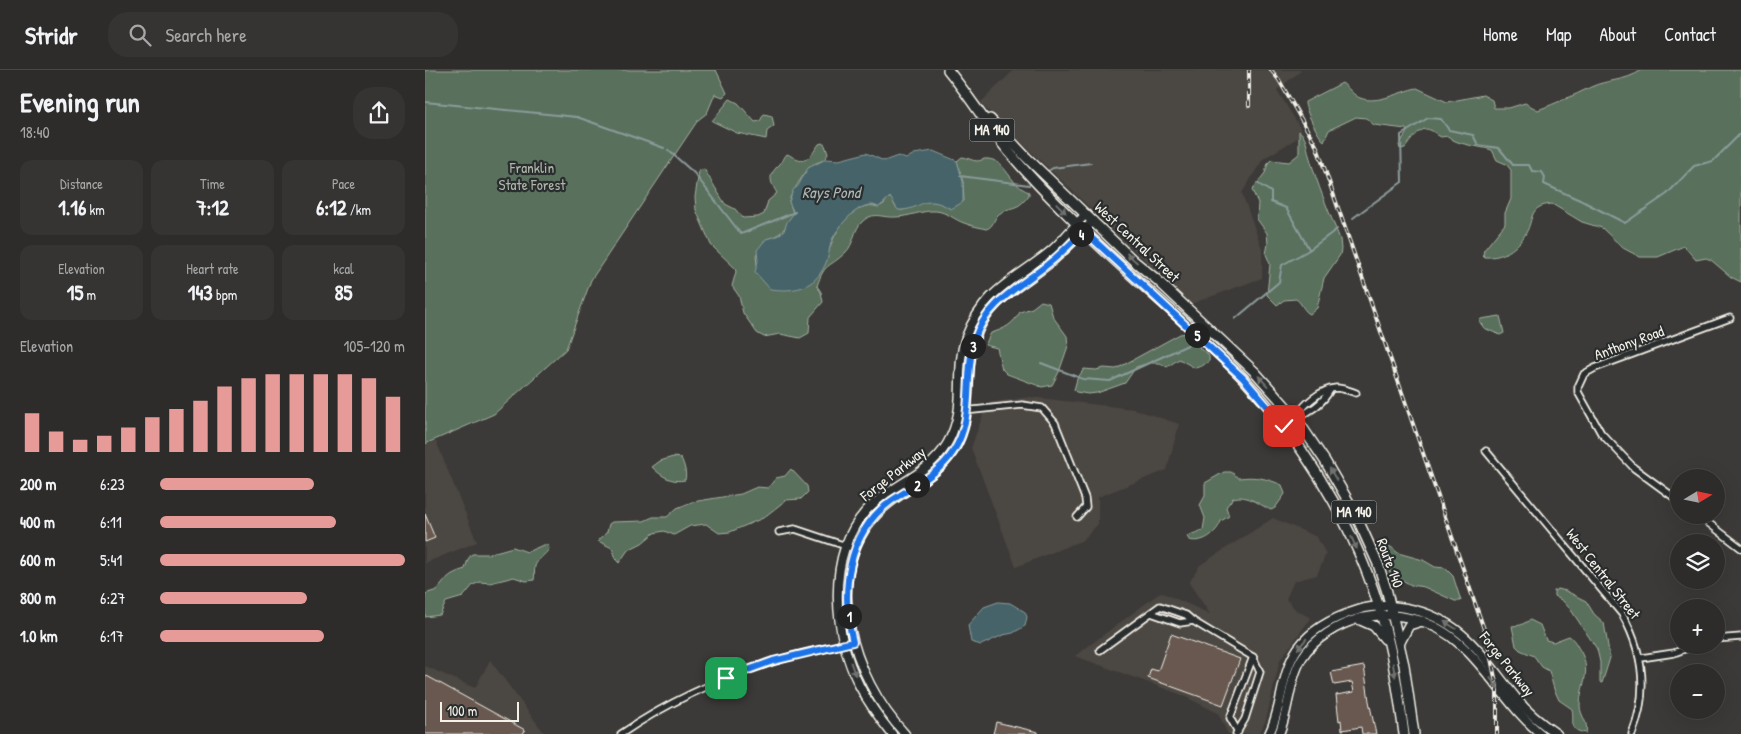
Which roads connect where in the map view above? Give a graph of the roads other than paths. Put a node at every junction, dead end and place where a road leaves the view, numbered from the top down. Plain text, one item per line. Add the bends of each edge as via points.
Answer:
1 (949, 70) edge
2 (960, 85) junction
3 (1086, 214) junction
4 (1093, 221) junction
5 (1077, 224) junction
6 (1084, 231) junction
7 (1730, 318) dead end
8 (1356, 393) dead end
9 (964, 411) junction
10 (1296, 418) junction
11 (1284, 426) junction
12 (1486, 451) dead end
13 (1670, 494) edge
14 (1077, 517) dead end
15 (1710, 524) edge
16 (779, 532) dead end
17 (851, 548) junction
18 (1741, 548) edge
19 (1380, 610) junction
20 (1392, 611) junction
21 (1151, 613) junction
22 (1358, 619) junction
23 (1193, 621) junction
24 (1422, 621) junction
25 (1741, 637) edge
26 (1725, 638) edge
27 (853, 642) junction
28 (1400, 642) junction
29 (845, 644) junction
30 (1389, 645) junction
31 (1100, 650) dead end
32 (1670, 654) edge
33 (1253, 657) junction
34 (1641, 658) junction
35 (1237, 733) edge
36 (621, 734) edge
37 (892, 734) edge
38 (905, 734) edge
39 (1269, 734) edge
40 (1279, 734) edge
41 (1403, 734) edge
42 (1414, 734) edge
43 (1541, 734) edge
44 (1557, 734) edge
45 (1633, 734) edge

1 - 2 main road, West Central Street / MA 140
2 - 3 main road, West Central Street / MA 140 via 1021,152
2 -> 5 main road, West Central Street / MA 140 via 1010,153
3 - 4 main road, West Central Street / MA 140
3 - 5 street, Forge Parkway
4 - 6 street, Forge Parkway
10 -> 4 main road, West Central Street / MA 140 via 1241,359
5 - 6 main road, West Central Street / MA 140
5 - 9 street, Forge Parkway via 1052,250 983,304 965,340 962,360
6 - 9 street, Forge Parkway via 1048,264 1002,298 986,316 973,347
6 - 11 main road, West Central Street / MA 140 via 1243,378
7 - 13 street, Anthony Road via 1595,368 1584,374 1579,382 1579,392 1605,438 1635,468
8 - 10 street via 1337,388 1320,394 1300,409
9 - 14 street via 1022,405 1036,406 1047,412 1085,498 1086,507
9 - 17 street, Forge Parkway via 965,424 948,460 878,512
10 - 11 street
20 -> 10 main road, Route 140 / MA 140 via 1378,564 1354,511
11 -> 19 main road, Route 140 / MA 140 via 1337,507
12 - 34 street, West Central Street via 1622,614
15 - 18 street
16 - 17 street via 795,529
17 - 27 street, Forge Parkway via 847,592
17 - 29 street, Forge Parkway via 842,563 838,604
19 - 20 street, Forge Parkway
19 - 22 street, Forge Parkway
19 - 30 main road, Route 140 / MA 140
19 -> 39 street, Forge Parkway via 1356,610 1320,627 1305,640 1289,664
20 - 24 street, Forge Parkway
20 - 28 main road, Route 140 / MA 140
44 -> 20 street, Forge Parkway via 1517,700 1467,636 1434,616 1415,610
21 - 23 street via 1180,623
21 - 23 street via 1160,606 1186,615
21 - 31 street
22 - 30 main road via 1374,626
22 - 40 street, Forge Parkway via 1324,635 1304,655
23 - 33 street
24 - 28 main road via 1409,625
24 -> 43 street, Forge Parkway via 1458,640 1517,712
25 - 26 street
27 - 29 street
27 - 38 street, Forge Parkway via 874,694
28 - 42 main road, Route 140 / MA 140
29 - 36 street via 773,661 710,684 658,710
29 -> 37 street, Forge Parkway via 860,687
30 -> 41 main road, Route 140 / MA 140
32 - 34 street
33 - 35 street via 1230,718
33 - 35 street via 1260,672 1245,719
34 - 45 street, West Central Street via 1642,702

